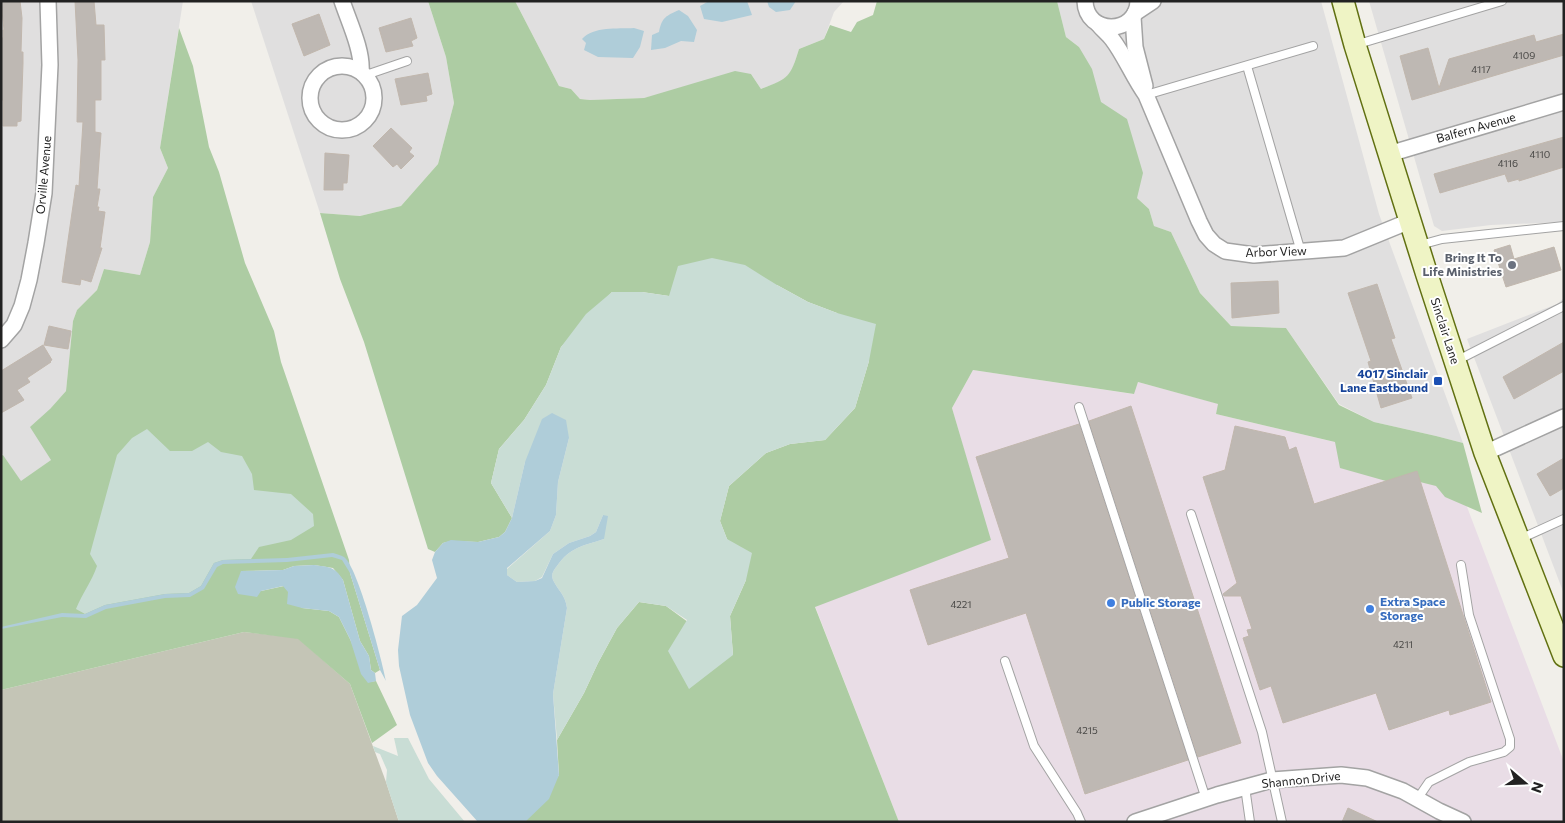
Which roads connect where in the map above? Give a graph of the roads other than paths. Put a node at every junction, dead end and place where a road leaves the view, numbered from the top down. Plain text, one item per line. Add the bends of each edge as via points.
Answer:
1 (48, 1) edge
2 (342, 1) edge
3 (1085, 1) edge
4 (1153, 1) edge
5 (1343, 1) edge
6 (1502, 1) edge
7 (1135, 11) edge
8 (1098, 24) junction
9 (1355, 45) junction
10 (1313, 46) dead end
11 (407, 61) dead end
12 (1247, 66) junction
13 (363, 73) junction
14 (1146, 95) junction
15 (1564, 102) edge
16 (1389, 154) junction
17 (1410, 221) junction
18 (1564, 226) edge
19 (1418, 245) junction
20 (1301, 252) junction
21 (1564, 306) edge
22 (1, 340) edge
23 (1455, 362) junction
24 (1079, 407) dead end
25 (1564, 417) edge
26 (1485, 453) junction
27 (1191, 514) dead end
28 (1564, 519) edge
29 (1519, 540) junction
30 (1461, 565) dead end
31 (1559, 629) edge
32 (1564, 656) edge
33 (1005, 661) dead end
34 (1272, 780) junction
35 (1245, 787) junction
36 (1418, 798) junction
37 (1206, 799) junction
38 (1142, 821) edge
39 (1081, 822) edge
40 (1250, 822) edge
41 (1282, 822) edge
42 (1463, 822) edge

1 - 22 street, Orville Avenue via 50,65 44,193 22,306 14,325
2 - 13 street
3 - 8 street, Arbor View via 1087,12
4 - 7 street
5 - 9 main road, Sinclair Lane
6 - 9 lane
7 - 8 street via 1126,24 1107,27
7 - 14 street, Arbor View via 1135,48
8 - 14 street, Arbor View via 1112,39
9 - 16 main road, Sinclair Lane
10 - 12 lane
11 - 13 lane
12 - 14 lane
12 - 20 lane
13 - 13 street via 350,66 336,66 320,74 312,85 310,105 319,121 337,130 352,129 366,120 375,104 374,89
14 - 20 street, Arbor View via 1199,221 1214,244 1226,251 1254,255
15 - 16 street, Balfern Avenue
16 - 17 main road, Sinclair Lane
17 - 19 main road, Sinclair Lane
17 - 20 street, Arbor View via 1344,248
18 - 19 lane via 1442,239
19 - 23 main road, Sinclair Lane
21 - 23 lane
23 - 26 main road, Sinclair Lane
24 - 37 lane
25 - 26 street
26 - 29 main road, Sinclair Lane
27 - 34 lane via 1262,732
28 - 29 lane
29 - 31 main road, Sinclair Lane
30 - 36 lane via 1469,615 1510,747 1429,782
31 - 32 main road, Sinclair Lane
33 - 39 lane via 1034,746
34 - 35 street, Shannon Drive
34 - 36 street, Shannon Drive via 1352,775
34 - 41 lane
35 - 37 street, Shannon Drive
35 - 40 lane
36 - 42 street, Shannon Drive
37 - 38 street, Shannon Drive

